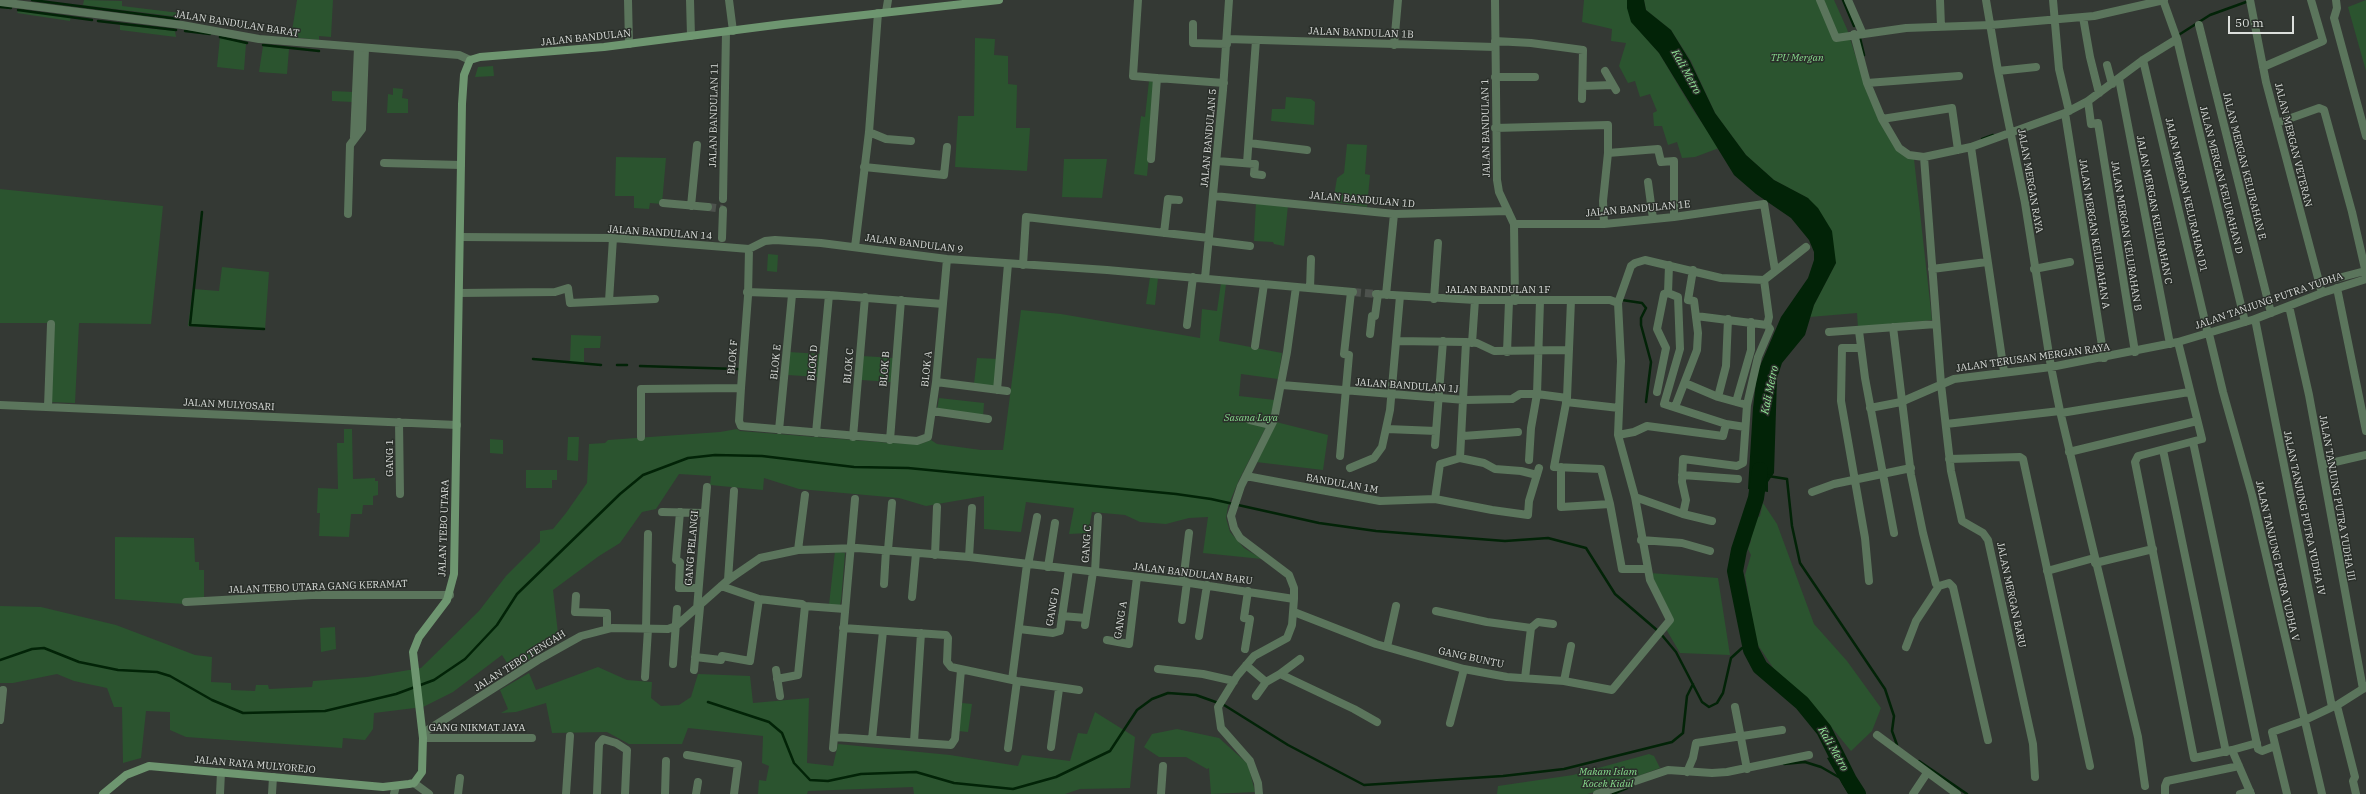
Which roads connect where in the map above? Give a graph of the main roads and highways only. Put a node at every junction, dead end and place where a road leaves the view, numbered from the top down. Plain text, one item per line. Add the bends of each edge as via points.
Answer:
1 (999, 0) edge
2 (458, 355) joint
3 (414, 783) joint
4 (395, 790) edge
5 (103, 794) edge

1 - 2 main road, JALAN BANDULAN via 629,44 470,60 464,75
2 - 3 main road, JALAN TEBO UTARA via 454,574 450,595 414,646 413,659 423,735 422,772
3 - 4 main road, JALAN RAYA MULYOREJO
4 - 5 main road, JALAN RAYA MULYOREJO via 149,766 126,775

